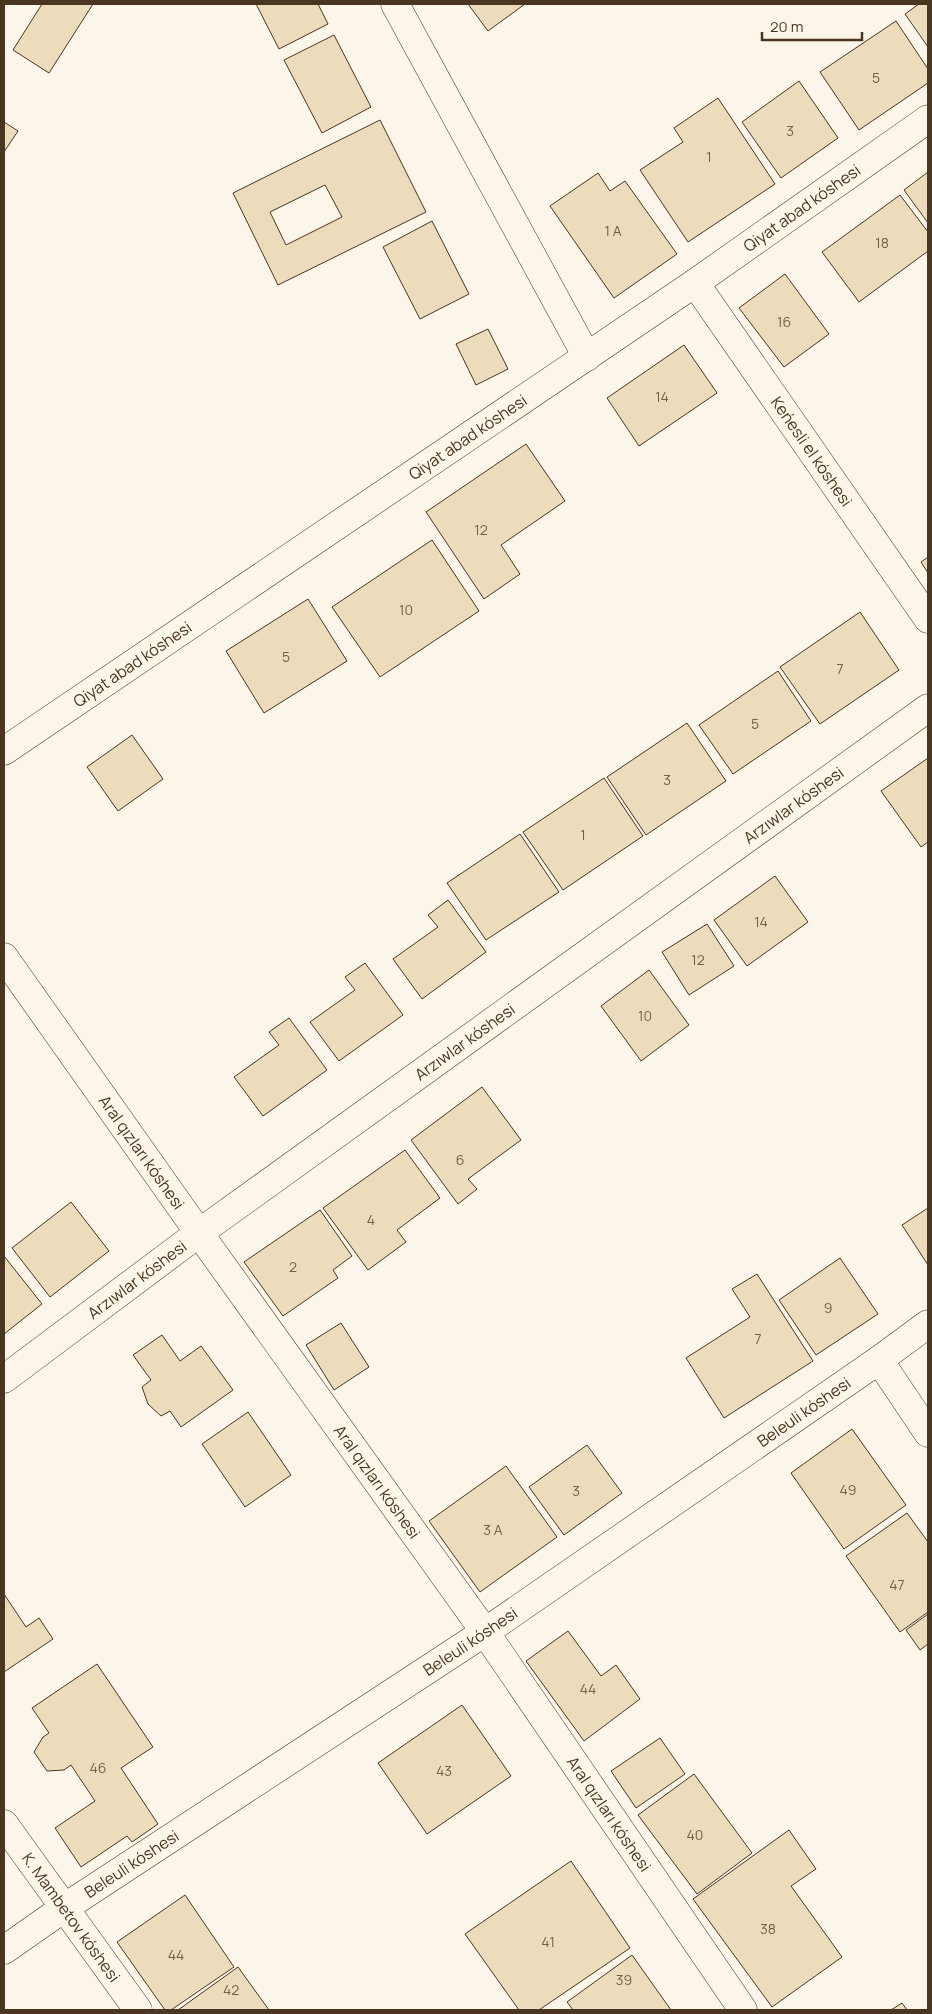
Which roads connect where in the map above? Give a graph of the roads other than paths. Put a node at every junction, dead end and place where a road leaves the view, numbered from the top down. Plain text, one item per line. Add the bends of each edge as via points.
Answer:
1 (395, 4) edge
2 (928, 120) edge
3 (695, 283) junction
4 (587, 356) junction
5 (928, 619) edge
6 (928, 708) edge
7 (4, 751) edge
8 (4, 957) edge
9 (199, 1233) junction
10 (928, 1324) edge
11 (879, 1360) junction
12 (4, 1379) edge
13 (928, 1433) edge
14 (485, 1632) junction
15 (4, 1824) edge
16 (64, 1908) junction
17 (4, 1950) edge
18 (138, 2010) edge
19 (743, 2010) edge

1 - 4 street
2 - 3 street, Qiyat abad kóshesi
3 - 4 street, Qiyat abad kóshesi
3 - 5 street, Keńesli el kóshesi
4 - 7 street, Qiyat abad kóshesi
6 - 9 street, Arzıwlar kóshesi
8 - 9 street, Aral qızları kóshesi
9 - 12 street, Arzıwlar kóshesi
9 - 14 street, Aral qızları kóshesi
10 - 11 street, Beleuli kóshesi
11 - 13 street
11 - 14 street, Beleuli kóshesi
14 - 16 street, Beleuli kóshesi
14 - 19 street, Aral qızları kóshesi
15 - 16 street, K. Mambetov kóshesi
16 - 17 street, Beleuli kóshesi
16 - 18 street, K. Mambetov kóshesi

